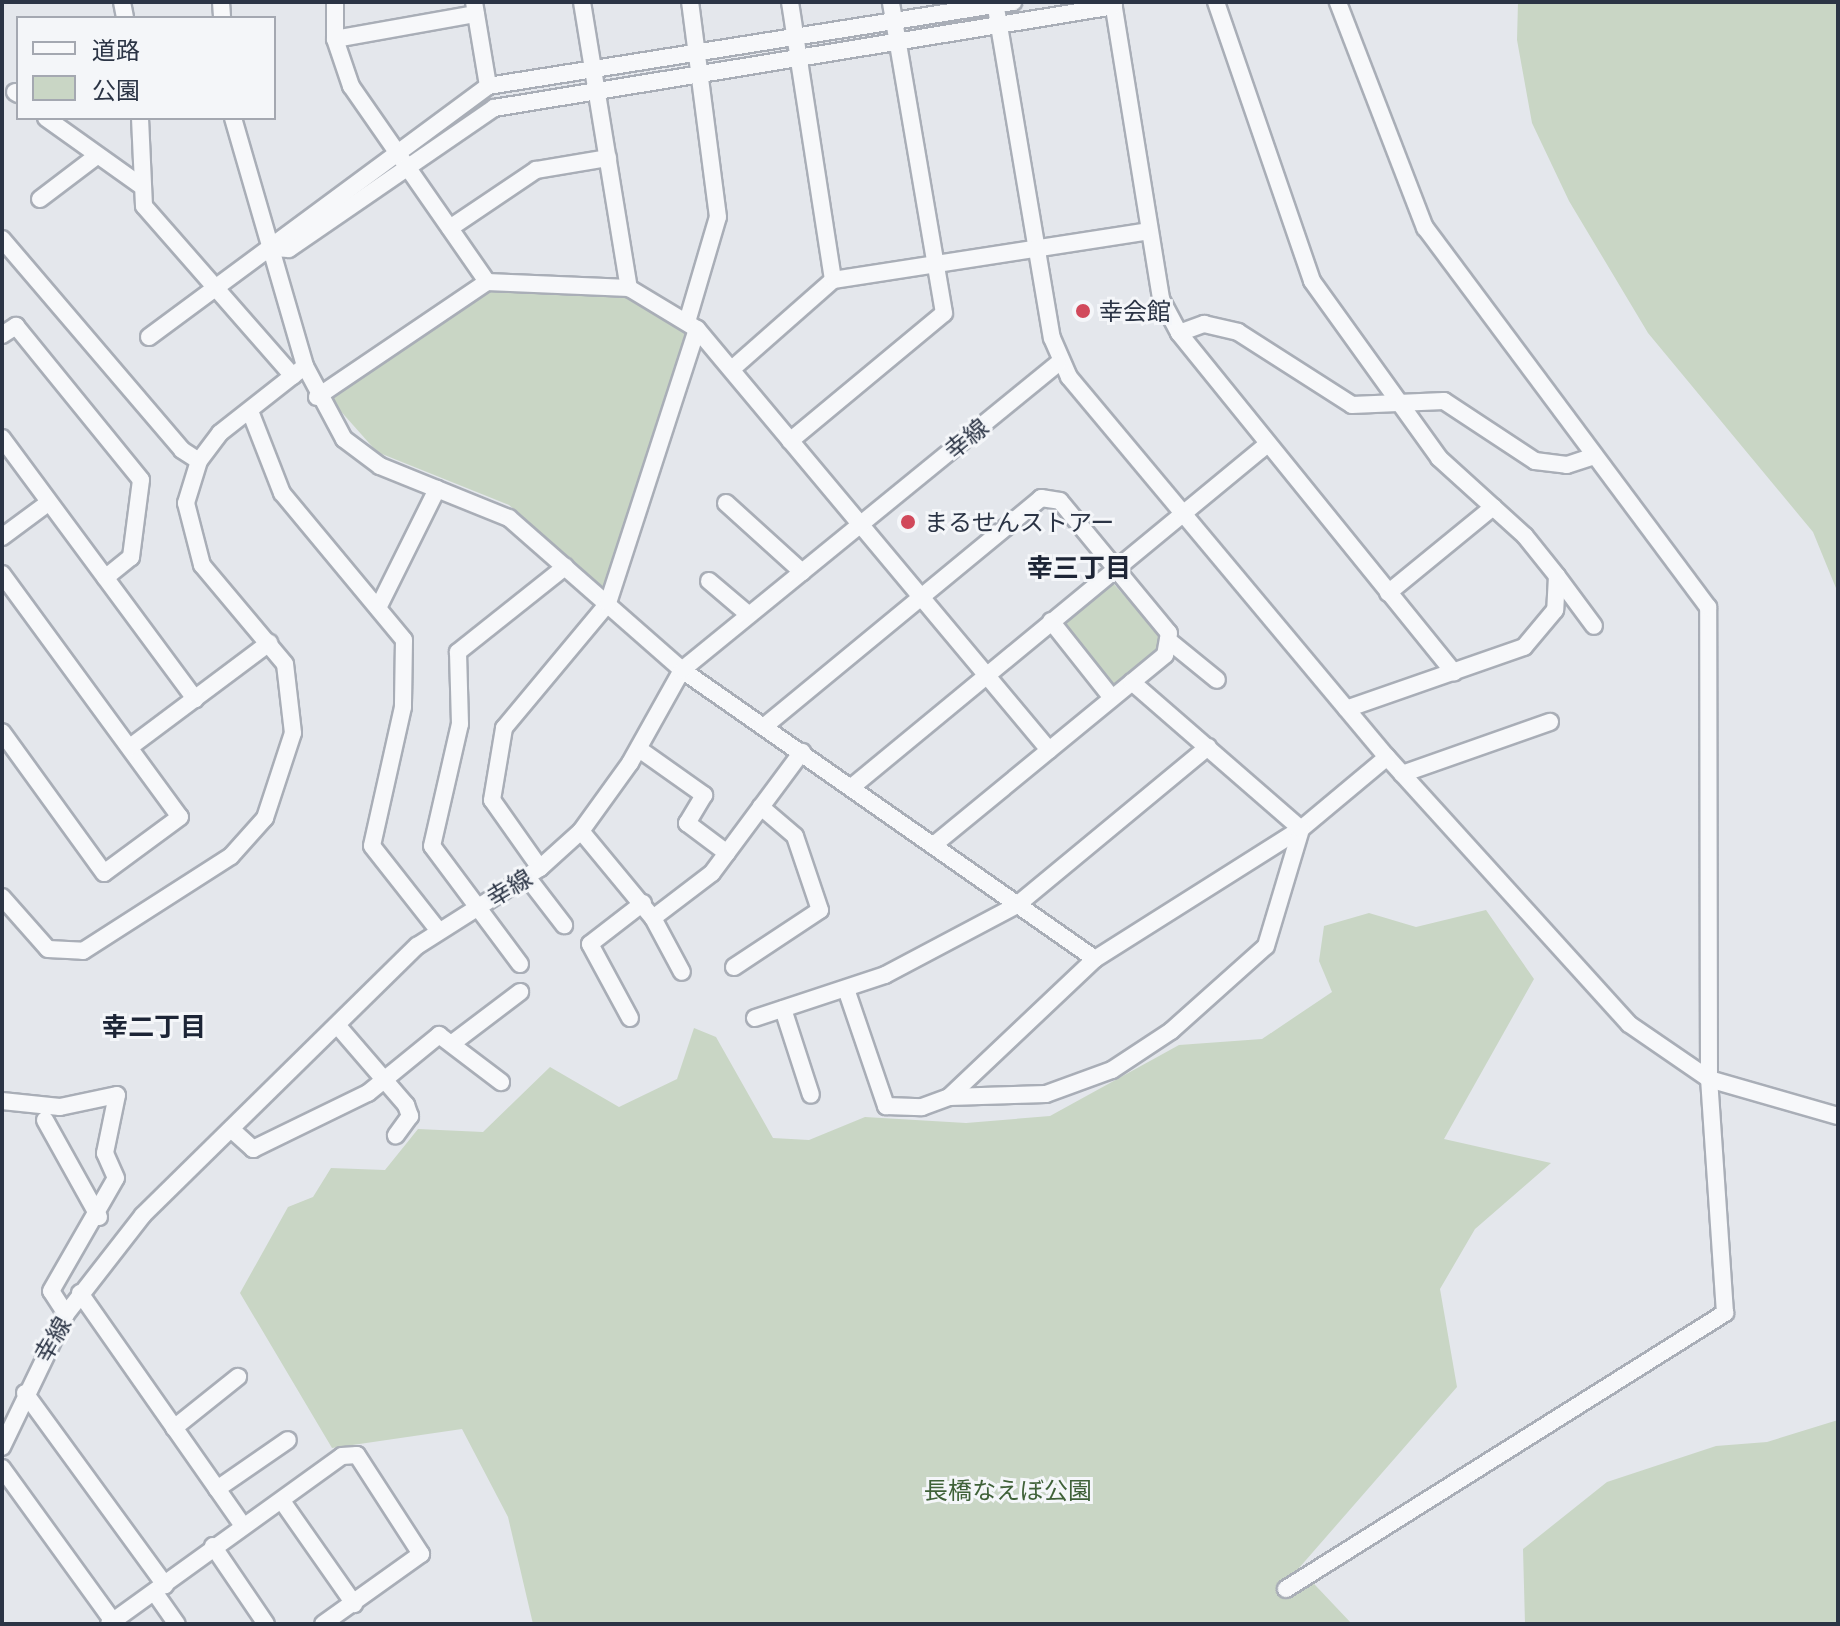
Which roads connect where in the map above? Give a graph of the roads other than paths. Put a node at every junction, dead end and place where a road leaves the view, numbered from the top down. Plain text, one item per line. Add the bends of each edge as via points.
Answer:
1 (335, 2) edge
2 (582, 2) edge
3 (690, 2) edge
4 (790, 2) edge
5 (891, 2) edge
6 (1216, 2) edge
7 (1338, 2) edge
8 (1001, 3) edge
9 (1114, 4) edge
10 (475, 8) edge
11 (894, 21) junction
12 (999, 24) junction
13 (796, 35) junction
14 (335, 39) junction
15 (897, 41) junction
16 (698, 51) junction
17 (799, 58) junction
18 (594, 70) junction
19 (700, 76) junction
20 (488, 86) junction
21 (597, 91) junction
22 (48, 120) edge
23 (140, 120) edge
24 (234, 120) edge
25 (397, 152) junction
26 (94, 158) junction
27 (608, 158) junction
28 (409, 168) junction
29 (140, 185) junction
30 (40, 199) dead end
31 (450, 228) junction
32 (1148, 231) junction
33 (2, 239) edge
34 (272, 248) junction
35 (1036, 248) junction
36 (937, 264) junction
37 (833, 280) junction
38 (487, 282) junction
39 (629, 288) junction
40 (215, 291) junction
41 (692, 326) junction
42 (1179, 333) junction
43 (2, 335) edge
44 (149, 337) dead end
45 (1058, 363) junction
46 (732, 369) junction
47 (299, 371) junction
48 (317, 397) junction
49 (1397, 403) junction
50 (250, 411) junction
51 (2, 438) edge
52 (790, 441) junction
53 (1264, 447) junction
54 (1592, 457) junction
55 (199, 461) junction
56 (437, 489) junction
57 (48, 503) junction
58 (726, 503) dead end
59 (1493, 507) junction
60 (1181, 511) junction
61 (859, 525) junction
62 (2, 537) edge
63 (565, 567) junction
64 (1116, 567) junction
65 (802, 572) junction
66 (2, 574) edge
67 (1557, 576) junction
68 (105, 578) junction
69 (709, 581) dead end
70 (1388, 593) junction
71 (920, 597) junction
72 (608, 603) junction
73 (378, 608) junction
74 (749, 615) junction
75 (1051, 621) junction
76 (1594, 626) dead end
77 (1168, 640) junction
78 (269, 643) junction
79 (682, 670) junction
80 (1454, 672) junction
81 (986, 676) junction
82 (1217, 680) dead end
83 (1132, 682) junction
84 (1112, 698) junction
85 (195, 699) junction
86 (1346, 709) junction
87 (1550, 722) dead end
88 (766, 725) junction
89 (2, 732) edge
90 (130, 747) junction
91 (1208, 747) junction
92 (639, 749) junction
93 (1049, 750) junction
94 (802, 752) junction
95 (1387, 757) junction
96 (1402, 774) junction
97 (853, 786) junction
98 (761, 807) junction
99 (1301, 829) junction
100 (581, 831) junction
101 (935, 844) junction
102 (727, 853) junction
103 (534, 873) junction
104 (2, 897) edge
105 (643, 903) junction
106 (1017, 905) junction
107 (474, 908) junction
108 (653, 918) junction
109 (564, 925) dead end
110 (438, 930) junction
111 (1095, 959) junction
112 (520, 964) dead end
113 (734, 967) dead end
114 (682, 972) dead end
115 (846, 989) junction
116 (520, 992) dead end
117 (783, 1009) junction
118 (630, 1018) dead end
119 (755, 1018) dead end
120 (337, 1025) junction
121 (454, 1042) junction
122 (1709, 1079) junction
123 (501, 1082) dead end
124 (382, 1083) junction
125 (811, 1095) dead end
126 (949, 1097) junction
127 (2, 1101) edge
128 (1838, 1116) edge
129 (45, 1120) dead end
130 (231, 1129) junction
131 (396, 1135) dead end
132 (99, 1217) junction
133 (80, 1293) junction
134 (66, 1314) junction
135 (238, 1377) dead end
136 (25, 1393) junction
137 (174, 1428) junction
138 (288, 1440) dead end
139 (2, 1447) edge
140 (2, 1468) edge
141 (217, 1489) junction
142 (282, 1501) junction
143 (243, 1526) junction
144 (213, 1546) junction
145 (160, 1589) junction
146 (1286, 1589) dead end
147 (354, 1604) junction
148 (110, 1622) edge
149 (177, 1624) edge
150 (266, 1624) edge
151 (323, 1624) edge

1 - 14 street
2 - 18 street
3 - 16 street
4 - 13 street
5 - 11 street
6 - 49 street via 1312,281
7 - 54 street via 1425,228
8 - 11 street
8 - 12 street
9 - 12 street
9 - 32 street
10 - 14 street
10 - 20 street
11 - 13 street
11 - 15 street
12 - 15 street
12 - 35 street
13 - 16 street
13 - 17 street
14 - 25 street via 351,86
15 - 17 street
15 - 36 street
16 - 18 street
16 - 19 street
17 - 19 street
17 - 37 street
18 - 20 street
18 - 21 street
19 - 21 street
19 - 41 street via 718,217
20 - 25 street
21 - 27 street
21 - 28 street via 494,108
22 - 26 street
23 - 29 street
24 - 34 street
25 - 28 street
25 - 34 street via 280,234
26 - 29 street
26 - 30 street
27 - 31 street via 536,170
27 - 39 street
28 - 31 street
28 - 34 street via 289,249
29 - 40 street via 144,206
31 - 38 street
32 - 35 street
32 - 42 street via 1161,299
33 - 55 street via 182,450
34 - 40 street
34 - 47 street
35 - 36 street
35 - 45 street
36 - 37 street
36 - 52 street via 944,313
37 - 46 street
38 - 39 street
38 - 48 street
39 - 41 street
40 - 44 street
40 - 47 street
41 - 46 street
41 - 72 street
42 - 49 street via 1222,326 1352,405
42 - 53 street
43 - 68 street via 16,326 141,480 131,557
45 - 60 street
45 - 61 street, 幸線
46 - 52 street
47 - 48 street
47 - 50 street
48 - 56 street via 344,439 380,466
49 - 54 street via 1444,401 1535,461 1567,465
49 - 59 street via 1439,458
50 - 55 street
50 - 73 street via 282,493
51 - 57 street
52 - 61 street
53 - 60 street
53 - 70 street
54 - 122 street via 1708,607
55 - 78 street via 186,503 189,532 202,565
56 - 63 street via 509,518
56 - 73 street
57 - 62 street
57 - 68 street
58 - 65 street
59 - 67 street
59 - 70 street
60 - 64 street
60 - 86 street
61 - 65 street, 幸線
61 - 71 street
63 - 72 street
63 - 107 street via 458,652 460,724 432,846
64 - 71 street via 1060,501 1041,498
64 - 75 street
64 - 77 street
65 - 74 street, 幸線
66 - 90 street
67 - 76 street
67 - 80 street via 1555,610 1540,634
68 - 85 street
69 - 74 street
70 - 80 street
71 - 81 street
71 - 88 street
72 - 79 street
72 - 103 street via 504,728 492,800
73 - 110 street via 404,640 403,707 372,846
74 - 79 street, 幸線
75 - 81 street
75 - 84 street
77 - 82 street
77 - 83 street via 1165,655
78 - 85 street
78 - 104 street via 285,664 293,733 265,818 231,856 83,951 48,949
79 - 88 street
79 - 92 street, 幸線
80 - 86 street
81 - 93 street
81 - 97 street
83 - 84 street
83 - 91 street
84 - 93 street
85 - 90 street
86 - 95 street
87 - 96 street
88 - 94 street
89 - 90 street via 104,873 180,817
91 - 99 street
91 - 106 street
92 - 100 street, 幸線
92 - 102 street via 704,795 687,823
93 - 101 street
94 - 97 street
94 - 98 street
95 - 96 street
95 - 99 street
96 - 122 street via 1598,994 1659,1050
97 - 101 street
98 - 102 street
98 - 113 street via 795,836 820,910
99 - 111 street
99 - 126 street via 1266,946 1171,1031 1112,1070 1046,1094
100 - 103 street, 幸線
100 - 105 street
101 - 106 street
102 - 108 street
103 - 107 street, 幸線
103 - 109 street
105 - 108 street
105 - 118 street via 590,944
106 - 111 street
106 - 115 street
107 - 110 street, 幸線
107 - 112 street
108 - 114 street
110 - 120 street, 幸線
111 - 126 street
115 - 117 street
115 - 126 street via 886,1106 922,1107
116 - 121 street
117 - 119 street
117 - 125 street
120 - 124 street
120 - 130 street, 幸線
121 - 123 street
121 - 124 street via 439,1035
122 - 128 street
122 - 146 street via 1725,1313
124 - 130 street via 253,1149
124 - 131 street via 410,1116
127 - 132 street via 60,1107 117,1095 105,1153 116,1178
129 - 132 street
130 - 133 street, 幸線 via 143,1215
132 - 134 street via 51,1291 51,1301
133 - 134 street, 幸線
133 - 137 street
134 - 136 street, 幸線
135 - 137 street
136 - 139 street, 幸線
136 - 145 street
137 - 141 street
138 - 141 street
140 - 148 street
141 - 143 street
142 - 143 street
142 - 147 street
142 - 147 street via 342,1456 357,1455 421,1554
143 - 144 street
144 - 145 street
144 - 150 street
145 - 148 street
145 - 149 street
147 - 151 street

